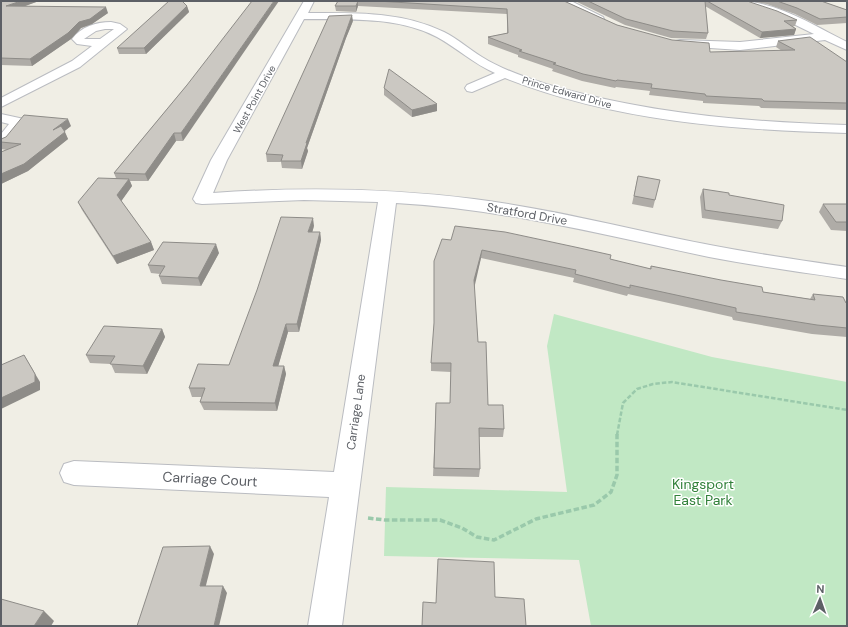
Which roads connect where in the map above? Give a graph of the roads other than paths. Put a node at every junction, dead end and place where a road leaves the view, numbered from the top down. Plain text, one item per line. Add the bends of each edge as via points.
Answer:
1 (309, 1) edge
2 (563, 1) edge
3 (743, 1) edge
4 (300, 16) junction
5 (608, 23) edge
6 (828, 36) junction
7 (671, 42) edge
8 (102, 43) dead end
9 (847, 46) edge
10 (506, 73) junction
11 (472, 88) dead end
12 (1, 103) edge
13 (1, 118) edge
14 (847, 129) edge
15 (1, 141) edge
16 (388, 197) junction
17 (202, 199) joint
18 (847, 273) edge
19 (74, 473) dead end
20 (346, 485) junction
21 (325, 626) edge

1 - 4 street, West Point Drive
2 - 5 street
3 - 6 street
4 - 10 street, Prince Edward Drive via 374,18 409,23 437,32 479,60
4 - 17 street, West Point Drive via 219,160
6 - 7 street via 740,46
6 - 9 street
8 - 12 street via 76,64
10 - 11 street
10 - 14 street, Prince Edward Drive via 578,97 684,118 766,127
13 - 15 street via 19,122
16 - 17 street, Stratford Drive via 259,195
16 - 18 street, Stratford Drive via 508,209 712,251
16 - 20 street, Carriage Lane
19 - 20 street, Carriage Court
20 - 21 street, Carriage Lane

